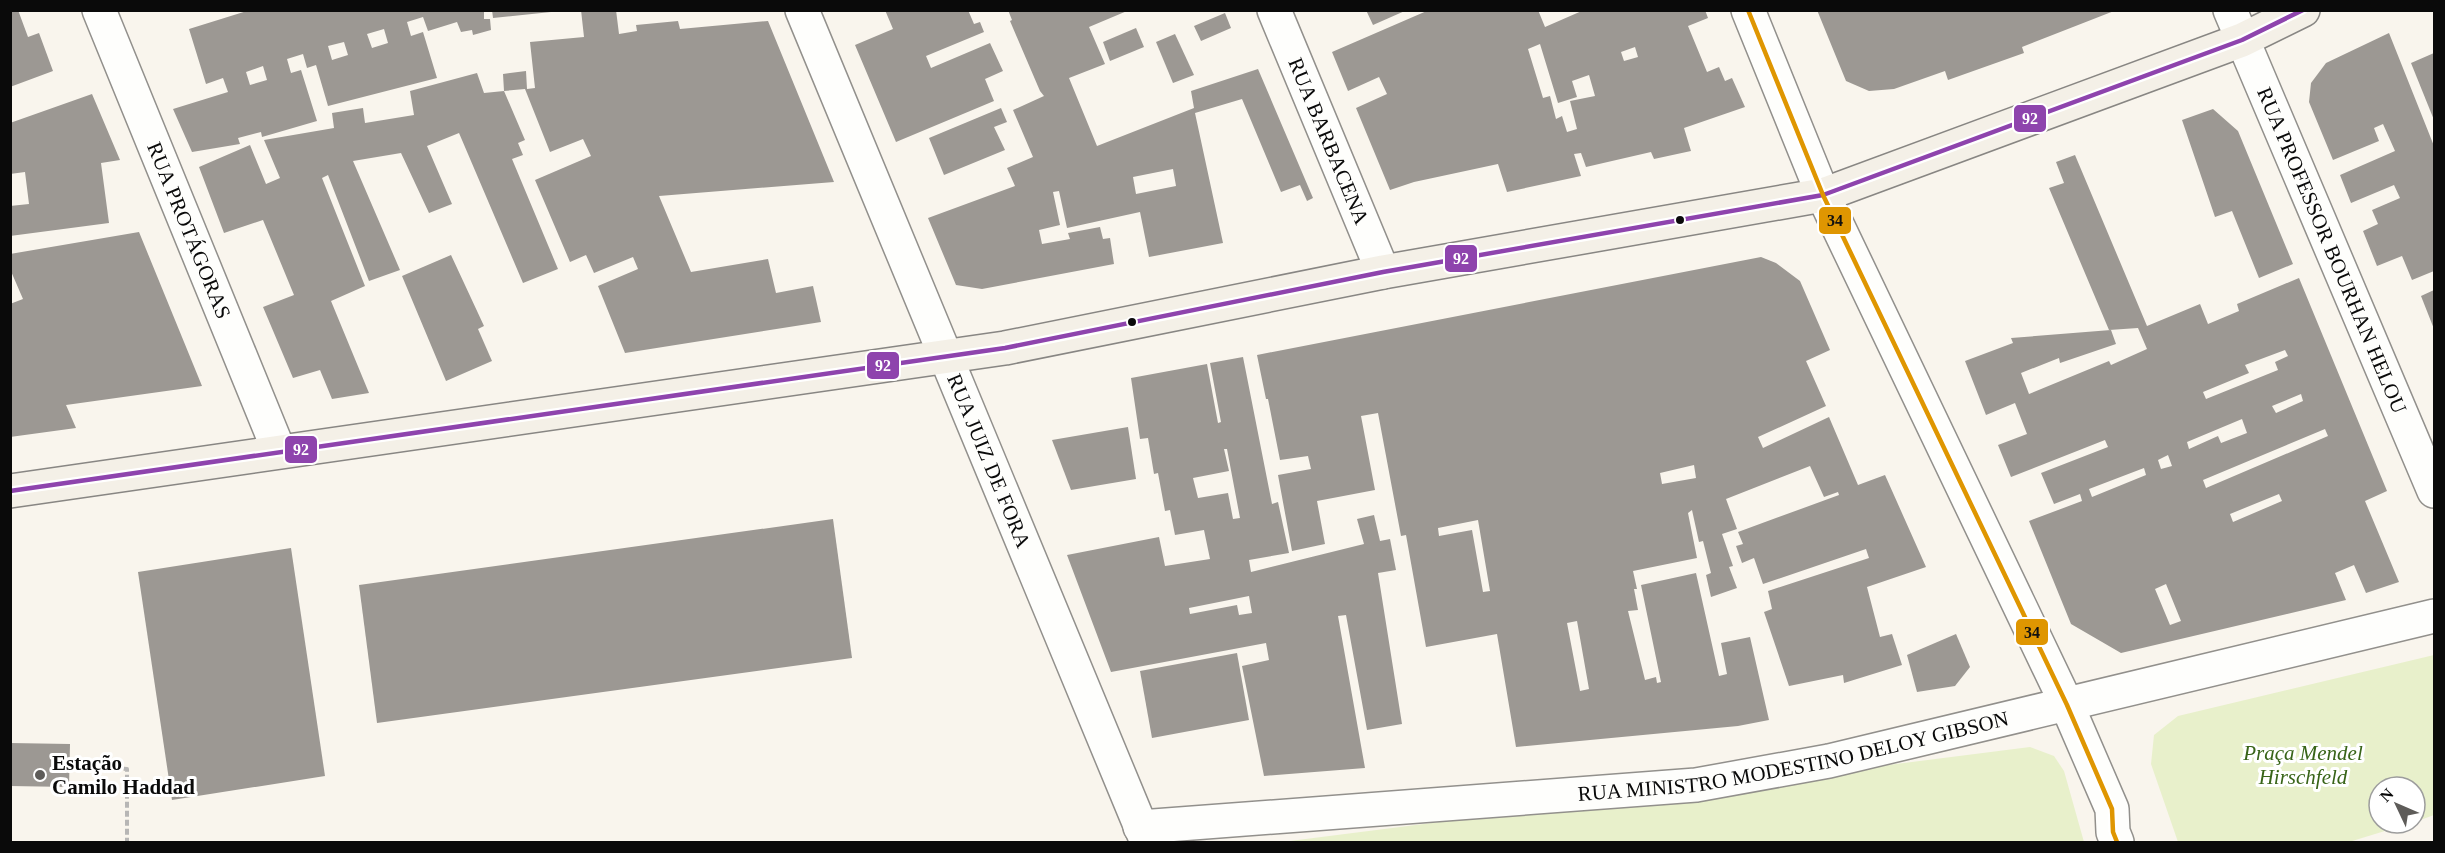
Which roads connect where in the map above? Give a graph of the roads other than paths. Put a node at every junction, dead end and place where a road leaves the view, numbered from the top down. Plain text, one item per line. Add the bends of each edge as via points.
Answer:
1 (99, 10) edge
2 (802, 10) edge
3 (1274, 10) edge
4 (1748, 10) edge
5 (2303, 10) edge
6 (2236, 25) edge
7 (1823, 195) junction
8 (1383, 272) junction
9 (946, 357) junction
10 (279, 451) junction
11 (10, 491) edge
12 (2434, 491) edge
13 (2434, 616) edge
14 (2067, 705) junction
15 (2112, 809) junction
16 (1144, 835) edge
17 (2117, 843) edge
18 (2136, 843) edge

1 - 10 street, RUA PROTÁGORAS
2 - 9 street, RUA JUIZ DE FORA
3 - 8 street, RUA BARBACENA
4 - 7 street
5 - 6 main road
6 - 7 main road
6 - 12 street, RUA PROFESSOR BOURHAN HELOU
7 - 8 main road
7 - 14 street
8 - 9 main road
9 - 10 main road
9 - 16 street, RUA JUIZ DE FORA
10 - 11 main road
13 - 14 street, RUA MINISTRO MODESTINO DELOY GIBSON
14 - 15 street
14 - 16 street, RUA MINISTRO MODESTINO DELOY GIBSON via 1829,761 1696,785
15 - 17 street
15 - 18 street via 2128,824

